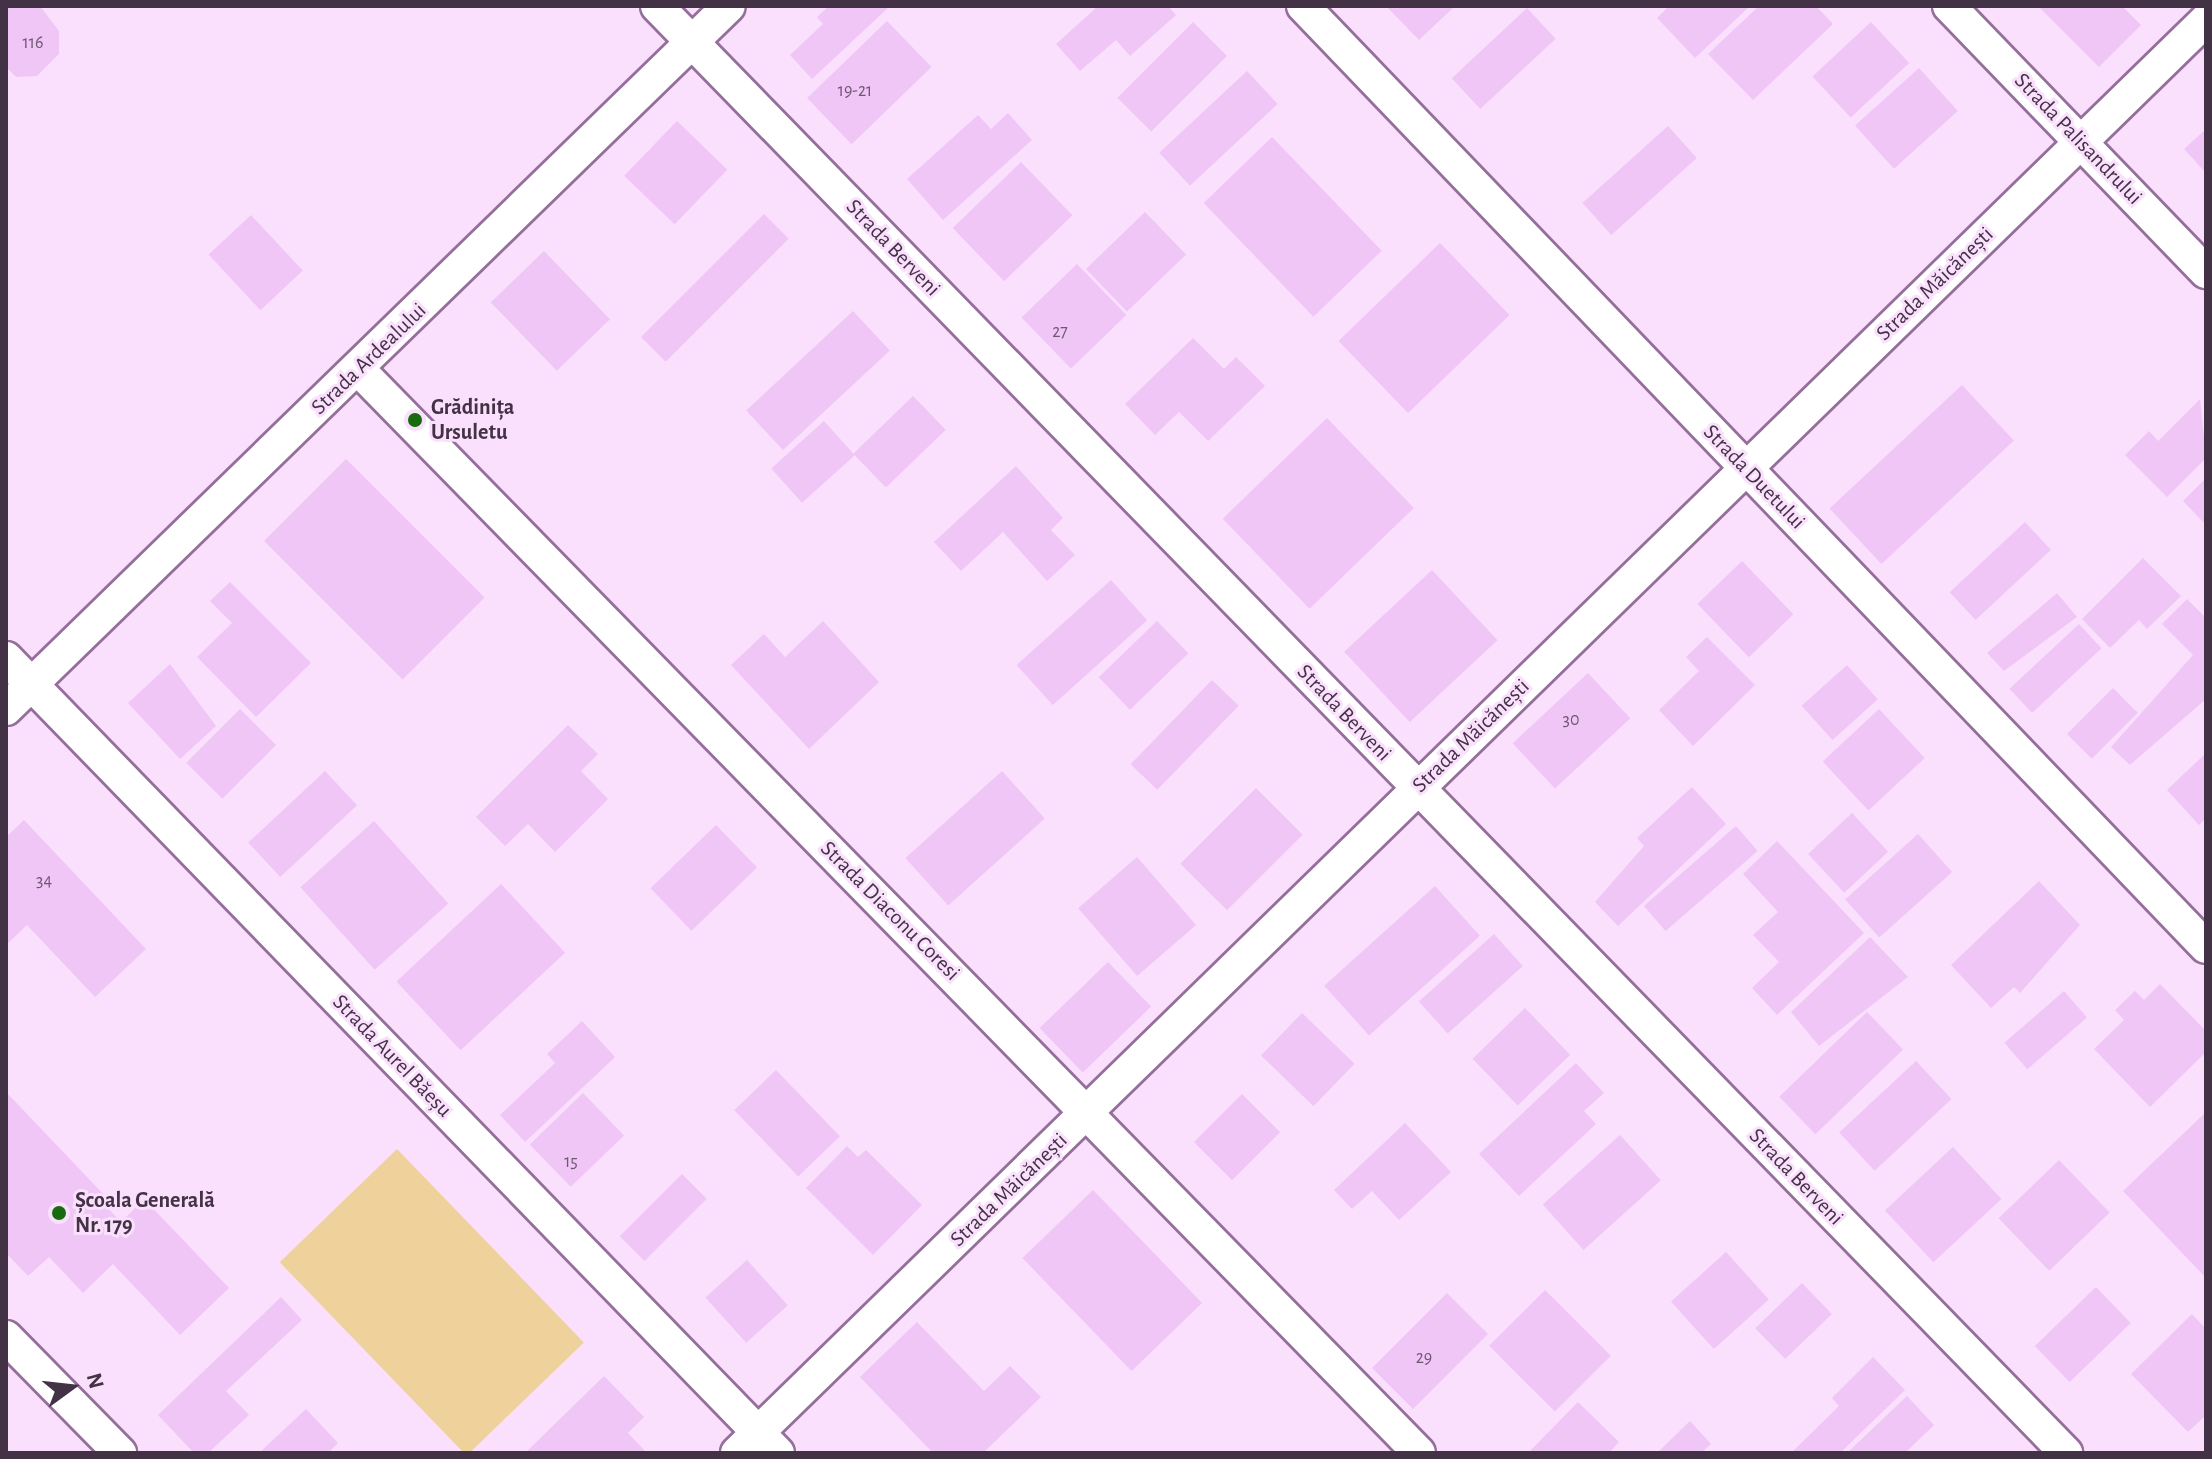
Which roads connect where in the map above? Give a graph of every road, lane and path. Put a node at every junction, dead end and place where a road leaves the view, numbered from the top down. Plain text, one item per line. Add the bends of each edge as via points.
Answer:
1 (657, 6) edge
2 (729, 6) edge
3 (1303, 6) edge
4 (1949, 6) edge
5 (2206, 20) edge
6 (693, 42) junction
7 (2081, 143) junction
8 (2206, 272) edge
9 (359, 370) junction
10 (1746, 469) junction
11 (6, 658) edge
12 (32, 685) junction
13 (6, 709) edge
14 (1417, 788) junction
15 (2206, 947) edge
16 (1089, 1113) junction
17 (6, 1337) edge
18 (758, 1446) edge
19 (120, 1453) edge
20 (1419, 1453) edge
21 (2066, 1453) edge

1 - 6 street, Strada Berveni
2 - 6 street, Strada Ardealului
3 - 10 street, Strada Duetului
4 - 7 street, Strada Palisandrului
5 - 7 street, Strada Măicănești
6 - 9 street, Strada Ardealului
6 - 14 street, Strada Berveni
7 - 8 street, Strada Palisandrului
7 - 10 street, Strada Măicănești
9 - 12 street, Strada Ardealului
9 - 16 street, Strada Diaconu Coresi
10 - 14 street, Strada Măicănești
10 - 15 street, Strada Duetului
11 - 12 street, Strada Aurel Băeșu
12 - 13 street, Strada Ardealului
12 - 18 street, Strada Aurel Băeșu
14 - 16 street, Strada Măicănești
14 - 21 street, Strada Berveni
16 - 18 street, Strada Măicănești
16 - 20 street, Strada Diaconu Coresi
17 - 19 street

